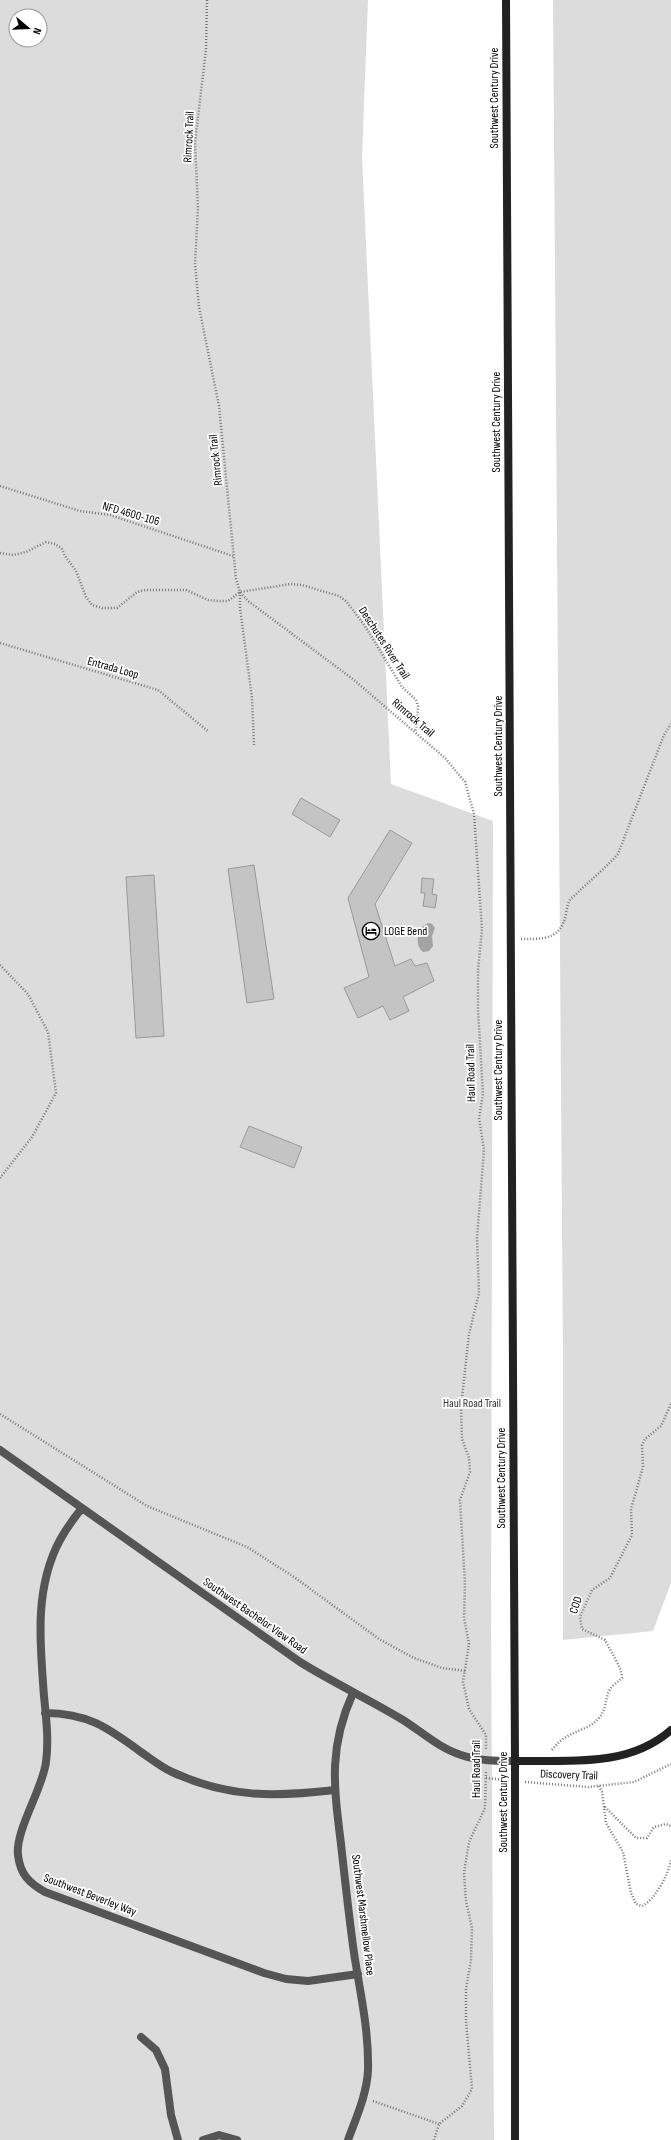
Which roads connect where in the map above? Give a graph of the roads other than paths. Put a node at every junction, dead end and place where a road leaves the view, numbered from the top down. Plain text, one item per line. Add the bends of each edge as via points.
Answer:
1 (506, 0) edge
2 (0, 1450) edge
3 (82, 1508) junction
4 (353, 1693) junction
5 (45, 1713) junction
6 (671, 1730) edge
7 (515, 1761) junction
8 (335, 1790) junction
9 (358, 1974) junction
10 (141, 2037) dead end
11 (178, 2140) edge
12 (203, 2140) edge
13 (237, 2140) edge
14 (348, 2140) edge
15 (515, 2140) edge

1 - 7 main road, Southwest Century Drive
2 - 3 street, Southwest Bachelor View Road
3 - 4 street, Southwest Bachelor View Road via 300,1662
3 - 5 street, Southwest Beverley Way via 60,1540 44,1582 40,1640
4 - 7 street, Southwest Bachelor View Road via 460,1755 486,1761
4 - 8 street, Southwest Marshmellow Place via 338,1734 334,1756
5 - 8 street via 71,1714 106,1727 170,1771 218,1788 244,1794 276,1795
5 - 9 street, Southwest Beverley Way via 46,1763 20,1838 18,1853 21,1872 32,1884 45,1892 278,1977 308,1981
6 - 7 main road via 661,1739 631,1754 579,1762
7 - 15 main road, Southwest Century Drive
8 - 9 street, Southwest Marshmellow Place
9 - 14 street, Southwest Marshmellow Place via 367,2037 368,2071 363,2098
10 - 11 street via 156,2050 165,2069 171,2115
12 - 13 street via 219,2135

